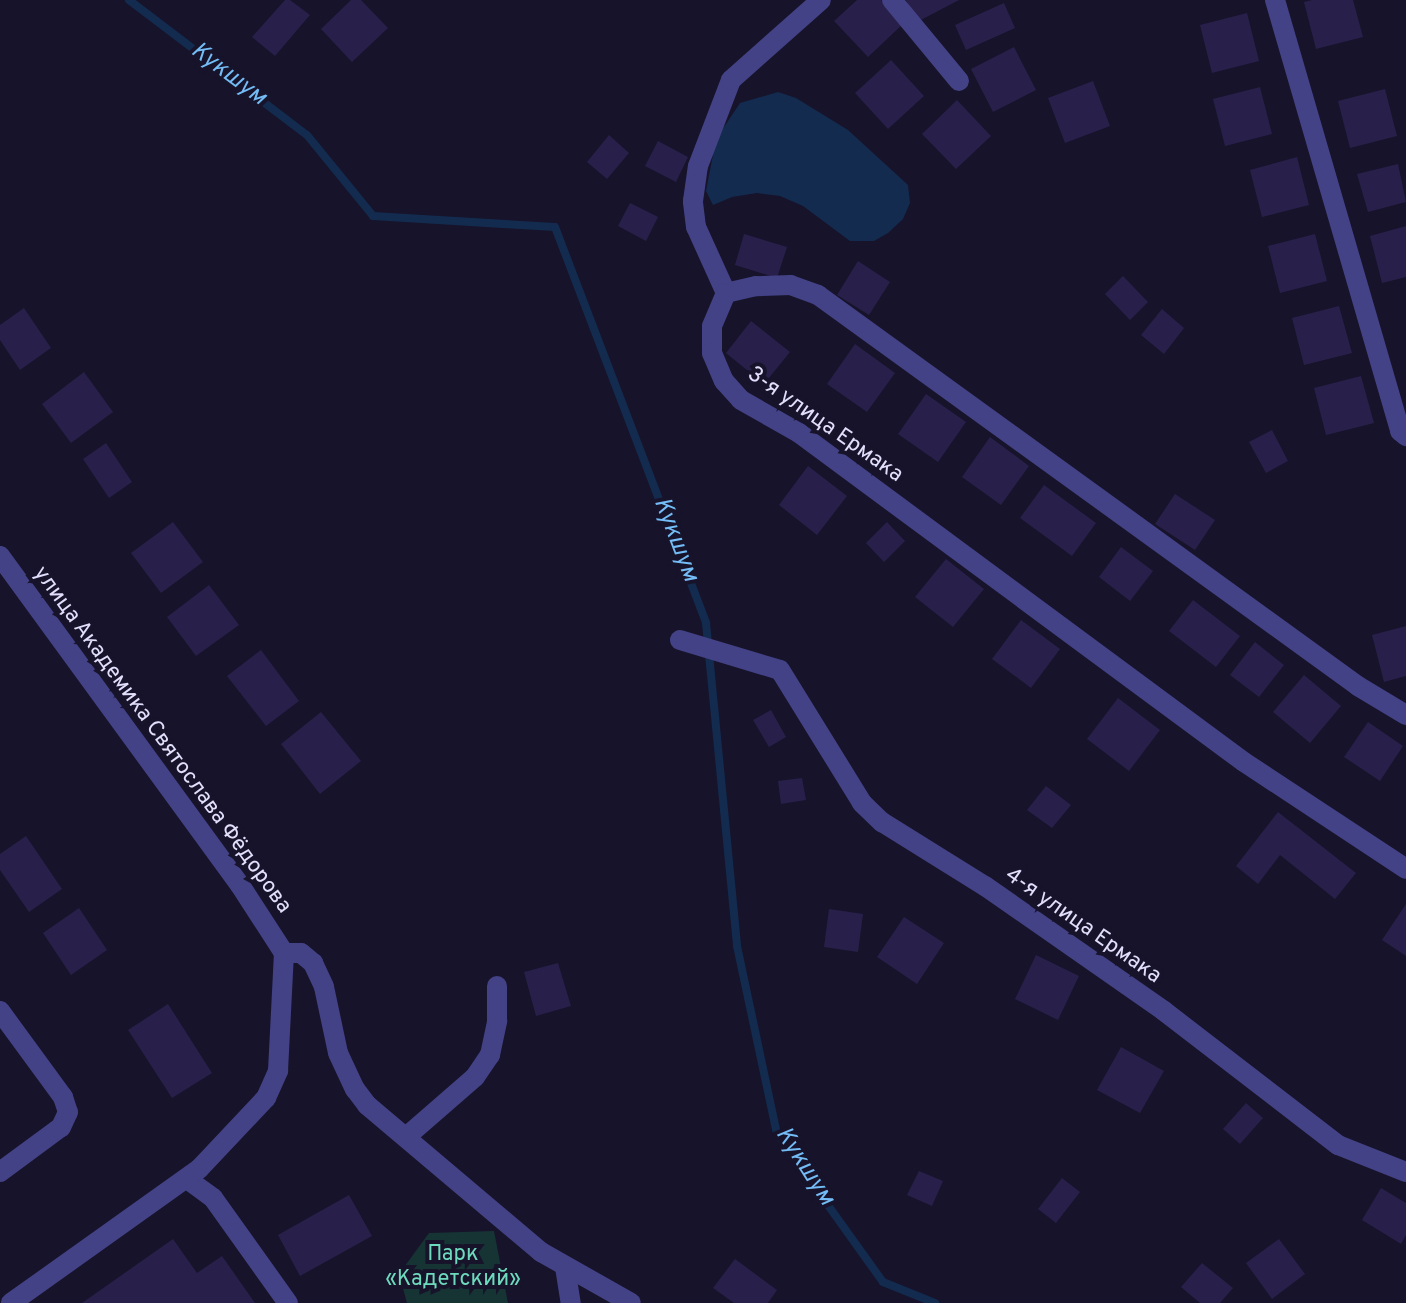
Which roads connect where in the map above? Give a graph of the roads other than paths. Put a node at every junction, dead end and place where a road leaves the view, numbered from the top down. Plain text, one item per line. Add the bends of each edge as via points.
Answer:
1 (821, 0) edge
2 (892, 0) edge
3 (1275, 0) edge
4 (959, 81) dead end
5 (726, 293) junction
6 (1403, 434) edge
7 (0, 556) edge
8 (680, 640) dead end
9 (1406, 715) edge
10 (1406, 869) edge
11 (284, 953) junction
12 (497, 986) dead end
13 (0, 1011) edge
14 (406, 1137) junction
15 (0, 1172) edge
16 (1406, 1172) edge
17 (187, 1179) junction
18 (565, 1267) junction
19 (11, 1303) edge
20 (288, 1303) edge
21 (571, 1303) edge
22 (631, 1303) edge

1 - 5 street via 731,80 698,166 696,227
2 - 4 street
3 - 6 street
5 - 9 street via 791,285 818,295 1358,686
5 - 10 street, 3-я улица Ермака via 712,326 712,353 724,381 741,400 799,433 1244,762
7 - 11 street, улица Академика Святослава Фёдорова
8 - 16 street, 4-я улица Ермака via 780,670 862,803 882,822 985,886 1164,1011 1338,1145
11 - 14 street via 301,953 313,963 324,987 338,1053 355,1089
11 - 17 street via 278,1071 266,1098
12 - 14 street via 490,1055 475,1077
13 - 15 street via 63,1097 68,1112 61,1127
14 - 18 street
17 - 19 street
17 - 20 street via 213,1198
18 - 21 street
18 - 22 street

